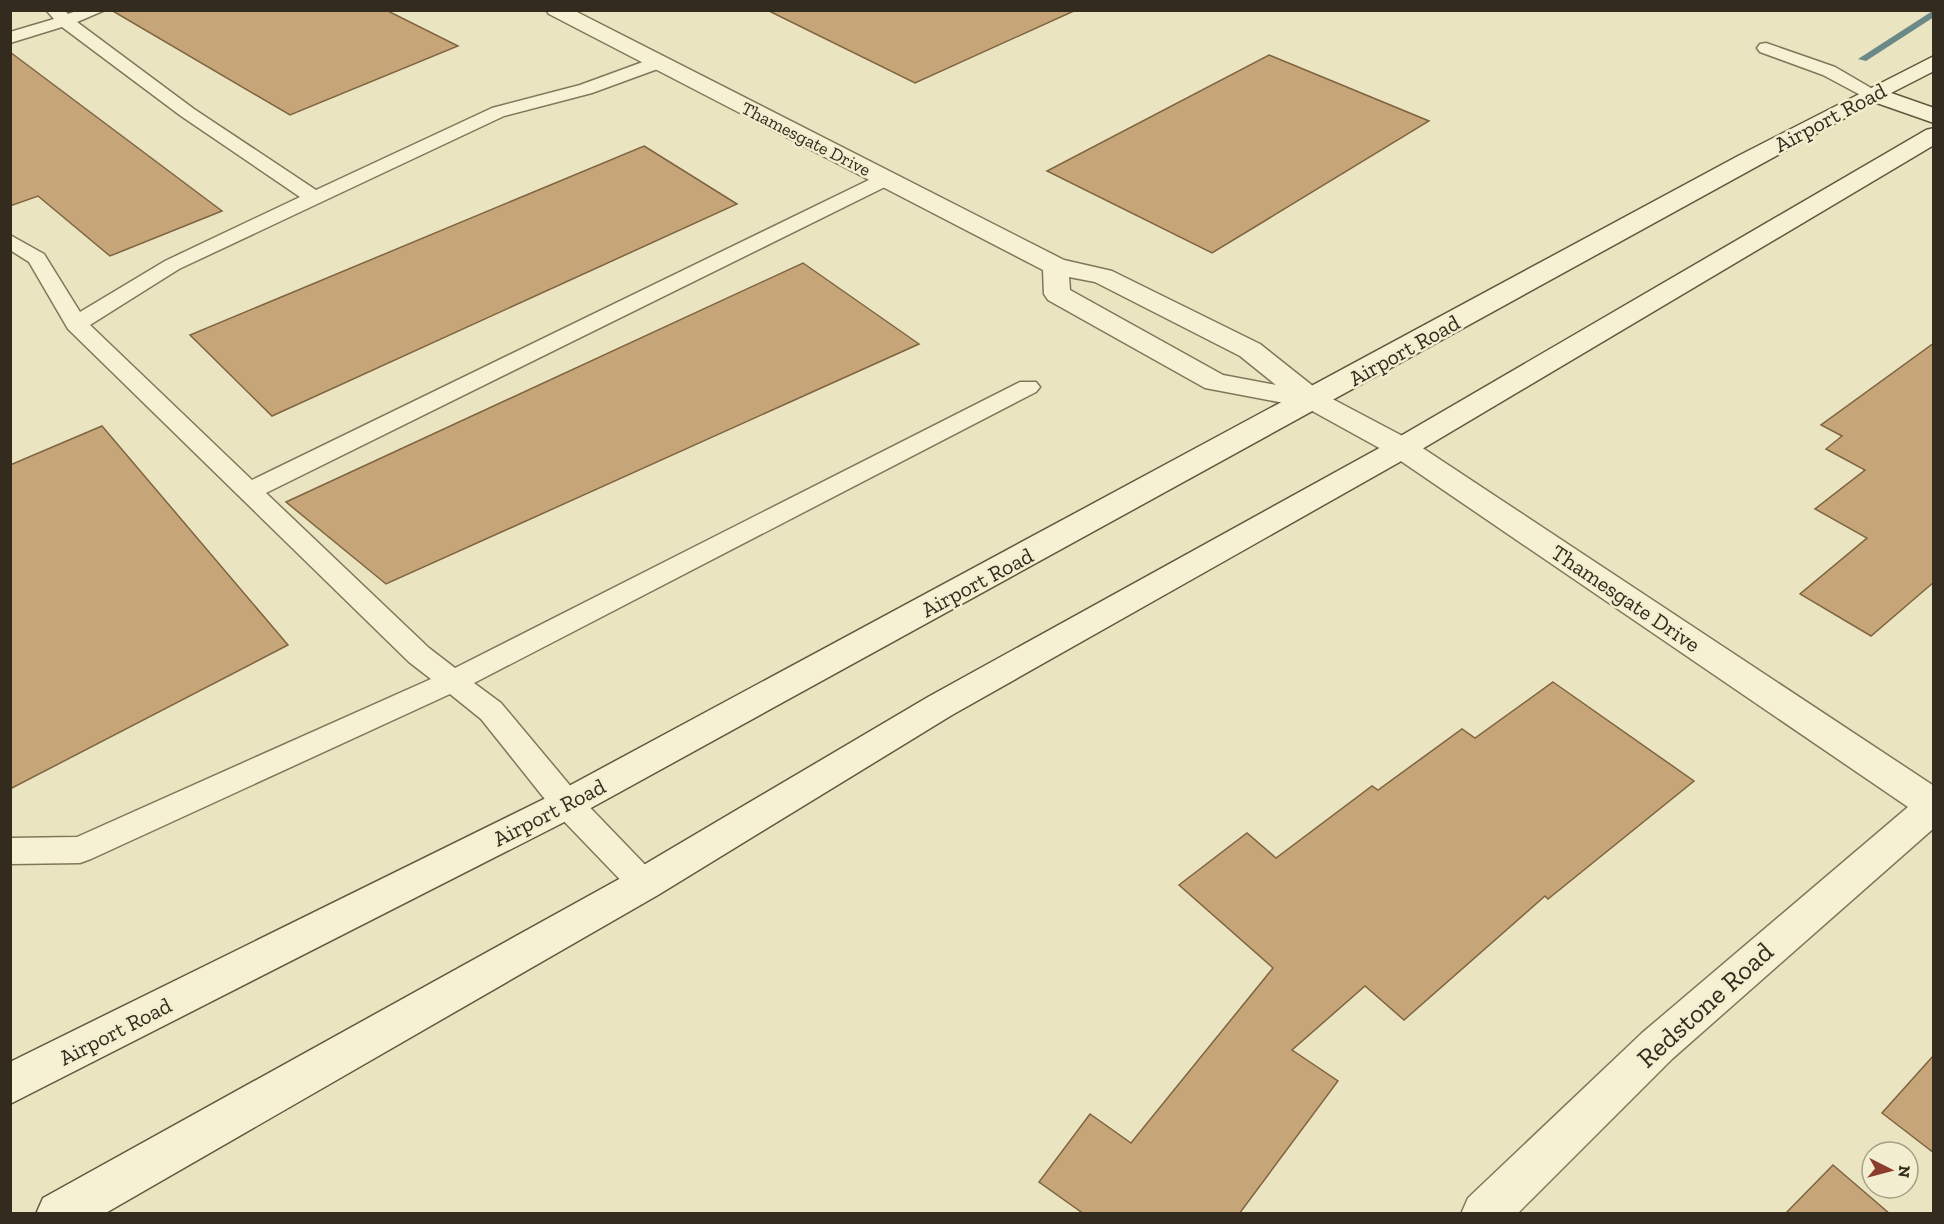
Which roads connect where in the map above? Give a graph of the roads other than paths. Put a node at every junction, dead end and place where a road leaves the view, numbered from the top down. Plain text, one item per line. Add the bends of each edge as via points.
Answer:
1 (97, 10) edge
2 (556, 10) edge
3 (59, 16) edge
4 (10, 38) edge
5 (1766, 48) dead end
6 (1934, 62) edge
7 (657, 63) junction
8 (1874, 95) junction
9 (1934, 116) edge
10 (1934, 135) edge
11 (886, 179) junction
12 (315, 198) junction
13 (10, 241) edge
14 (1056, 266) junction
15 (75, 324) junction
16 (1028, 387) dead end
17 (1313, 400) junction
18 (1402, 448) junction
19 (249, 491) junction
20 (453, 681) junction
21 (567, 804) junction
22 (1934, 805) edge
23 (10, 851) edge
24 (644, 884) junction
25 (10, 1084) edge
26 (59, 1214) edge
27 (1484, 1214) edge

1 - 3 lane
2 - 7 main road, Thamesgate Drive
3 - 4 lane
3 - 12 lane via 234,147
5 - 8 lane via 1829,71
6 - 8 main road, Airport Road
7 - 11 main road, Thamesgate Drive
7 - 12 lane via 586,89 498,112
8 - 9 main road
8 - 17 main road, Airport Road via 1746,161
10 - 18 main road
11 - 14 main road, Thamesgate Drive
11 - 19 lane
12 - 15 lane via 172,265
13 - 15 lane via 37,258
14 - 17 main road, Thamesgate Drive via 1103,276 1251,350
14 - 17 main road, Thamesgate Drive via 1057,294 1215,382
15 - 19 lane
16 - 20 lane
17 - 18 main road, Thamesgate Drive
17 - 21 main road, Airport Road
18 - 22 main road, Thamesgate Drive
18 - 24 main road via 940,706
19 - 20 lane via 419,655
20 - 21 lane via 490,711
20 - 23 lane via 80,850
21 - 24 lane
21 - 25 main road, Airport Road
22 - 27 main road, Redstone Road via 1657,1046
24 - 26 main road

